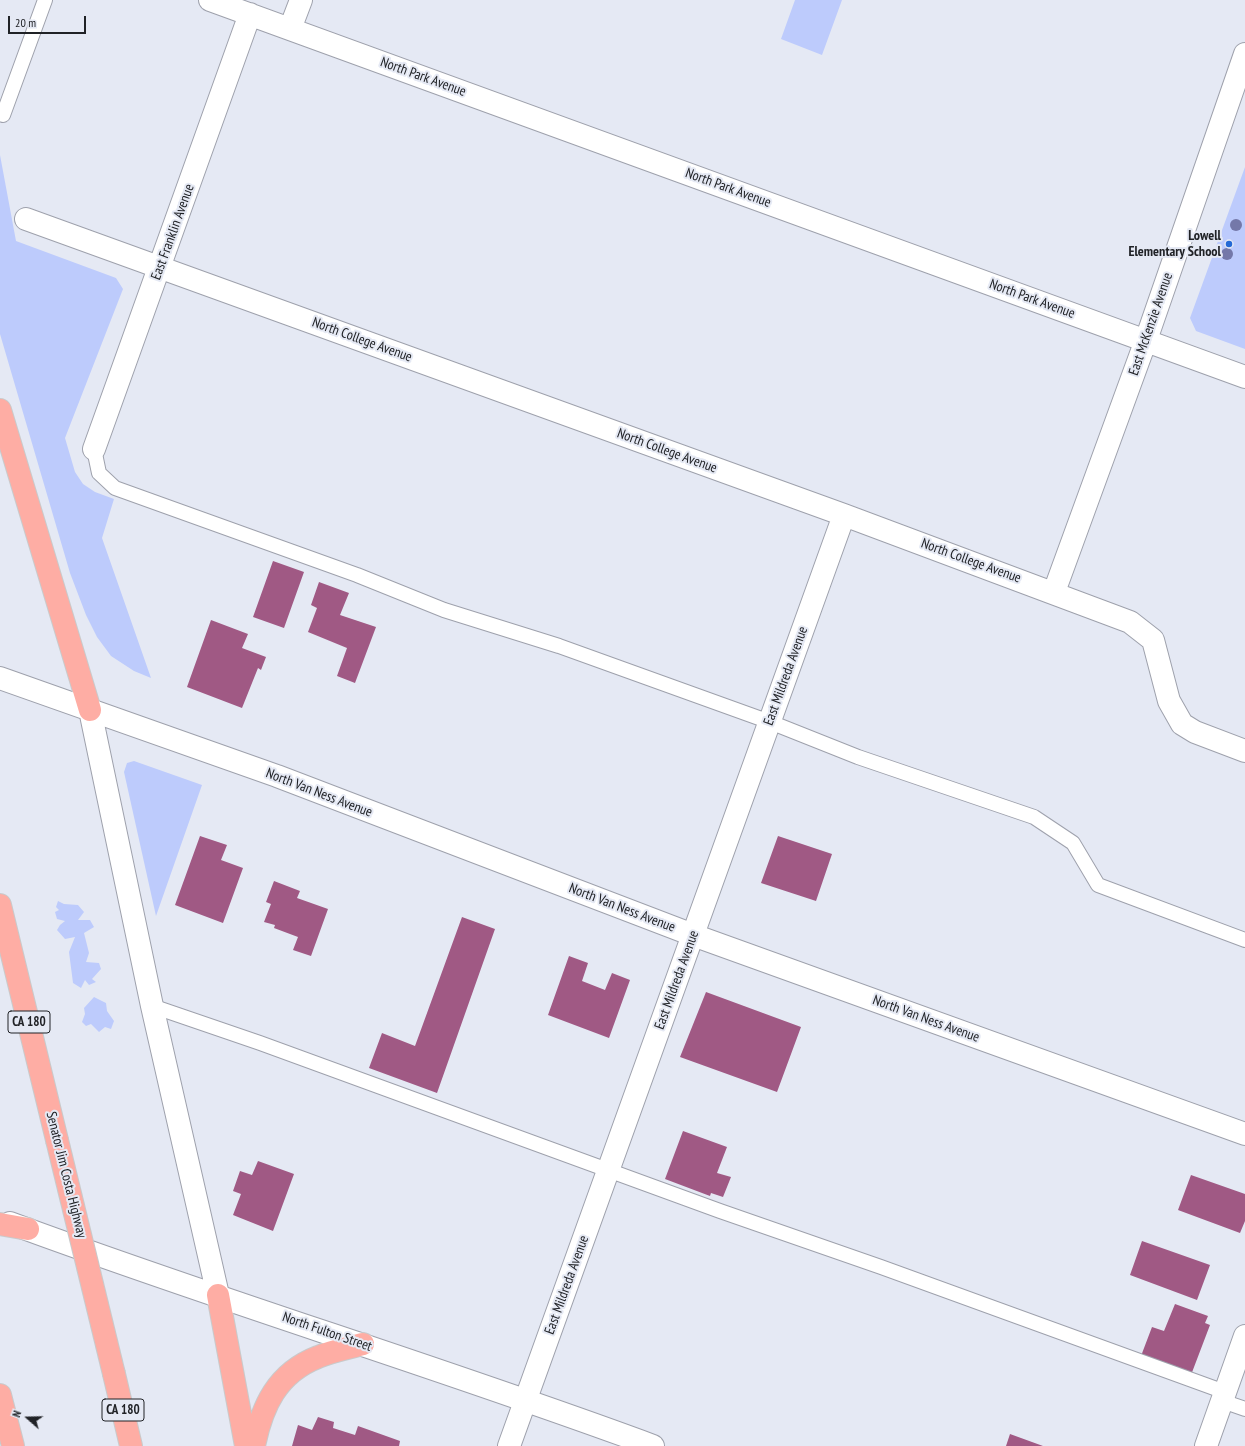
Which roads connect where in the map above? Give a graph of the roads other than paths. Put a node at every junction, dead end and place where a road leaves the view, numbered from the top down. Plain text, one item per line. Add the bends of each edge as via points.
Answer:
1 (45, 0) edge
2 (210, 0) edge
3 (301, 0) edge
4 (250, 14) junction
5 (290, 29) junction
6 (1245, 54) edge
7 (3, 115) dead end
8 (26, 219) dead end
9 (160, 267) junction
10 (1146, 340) junction
11 (1245, 377) edge
12 (0, 410) edge
13 (94, 449) joint
14 (844, 515) junction
15 (1054, 592) junction
16 (0, 678) edge
17 (90, 710) junction
18 (770, 722) junction
19 (1245, 751) edge
20 (0, 905) edge
21 (693, 935) junction
22 (1245, 940) edge
23 (152, 1006) junction
24 (1245, 1134) edge
25 (609, 1170) junction
26 (0, 1219) edge
27 (0, 1224) edge
28 (28, 1229) junction
29 (218, 1296) junction
30 (1245, 1336) edge
31 (363, 1344) junction
32 (0, 1395) edge
33 (1223, 1397) junction
34 (526, 1399) junction
35 (1245, 1409) edge
36 (13, 1446) edge
37 (131, 1446) edge
38 (246, 1446) edge
39 (254, 1446) edge
40 (510, 1446) edge
41 (653, 1446) edge
42 (1206, 1446) edge

1 - 7 lane
2 - 4 street, North Park Avenue
3 - 5 street
4 - 5 street, North Park Avenue
4 - 9 street, East Franklin Avenue
5 - 10 street, North Park Avenue
6 - 10 street, East McKenzie Avenue
8 - 9 street, North College Avenue
9 - 13 street, East Franklin Avenue
9 - 14 street, North College Avenue
10 - 11 street, North Park Avenue
10 - 15 street, East McKenzie Avenue
12 - 17 highway
13 - 18 lane via 99,473 115,488 357,575 444,610 559,646
14 - 15 street, North College Avenue
14 - 18 street, East Mildreda Avenue
15 - 19 street, North College Avenue via 1130,622 1153,640 1169,701 1182,724
16 - 17 street, North Van Ness Avenue
17 - 21 street, North Van Ness Avenue via 277,776
17 - 23 street
18 - 21 street, East Mildreda Avenue
18 - 22 lane via 865,759 1034,817 1073,844 1098,885
20 - 37 highway, Senator Jim Costa Highway / CA 180, bridge
21 - 24 street, North Van Ness Avenue
21 - 25 street, East Mildreda Avenue
23 - 25 lane
23 - 29 street
25 - 33 lane
25 - 34 street, East Mildreda Avenue
26 - 28 street, North Fulton Street
27 - 28 highway
28 - 29 street, North Fulton Street
29 - 31 street, North Fulton Street
29 - 38 highway
30 - 33 street
31 - 34 street, North Fulton Street
31 - 39 highway via 318,1357 291,1372 266,1402 258,1423
32 - 36 highway
33 - 35 lane
33 - 42 street
34 - 40 street, East Mildreda Avenue
34 - 41 street, North Fulton Street

